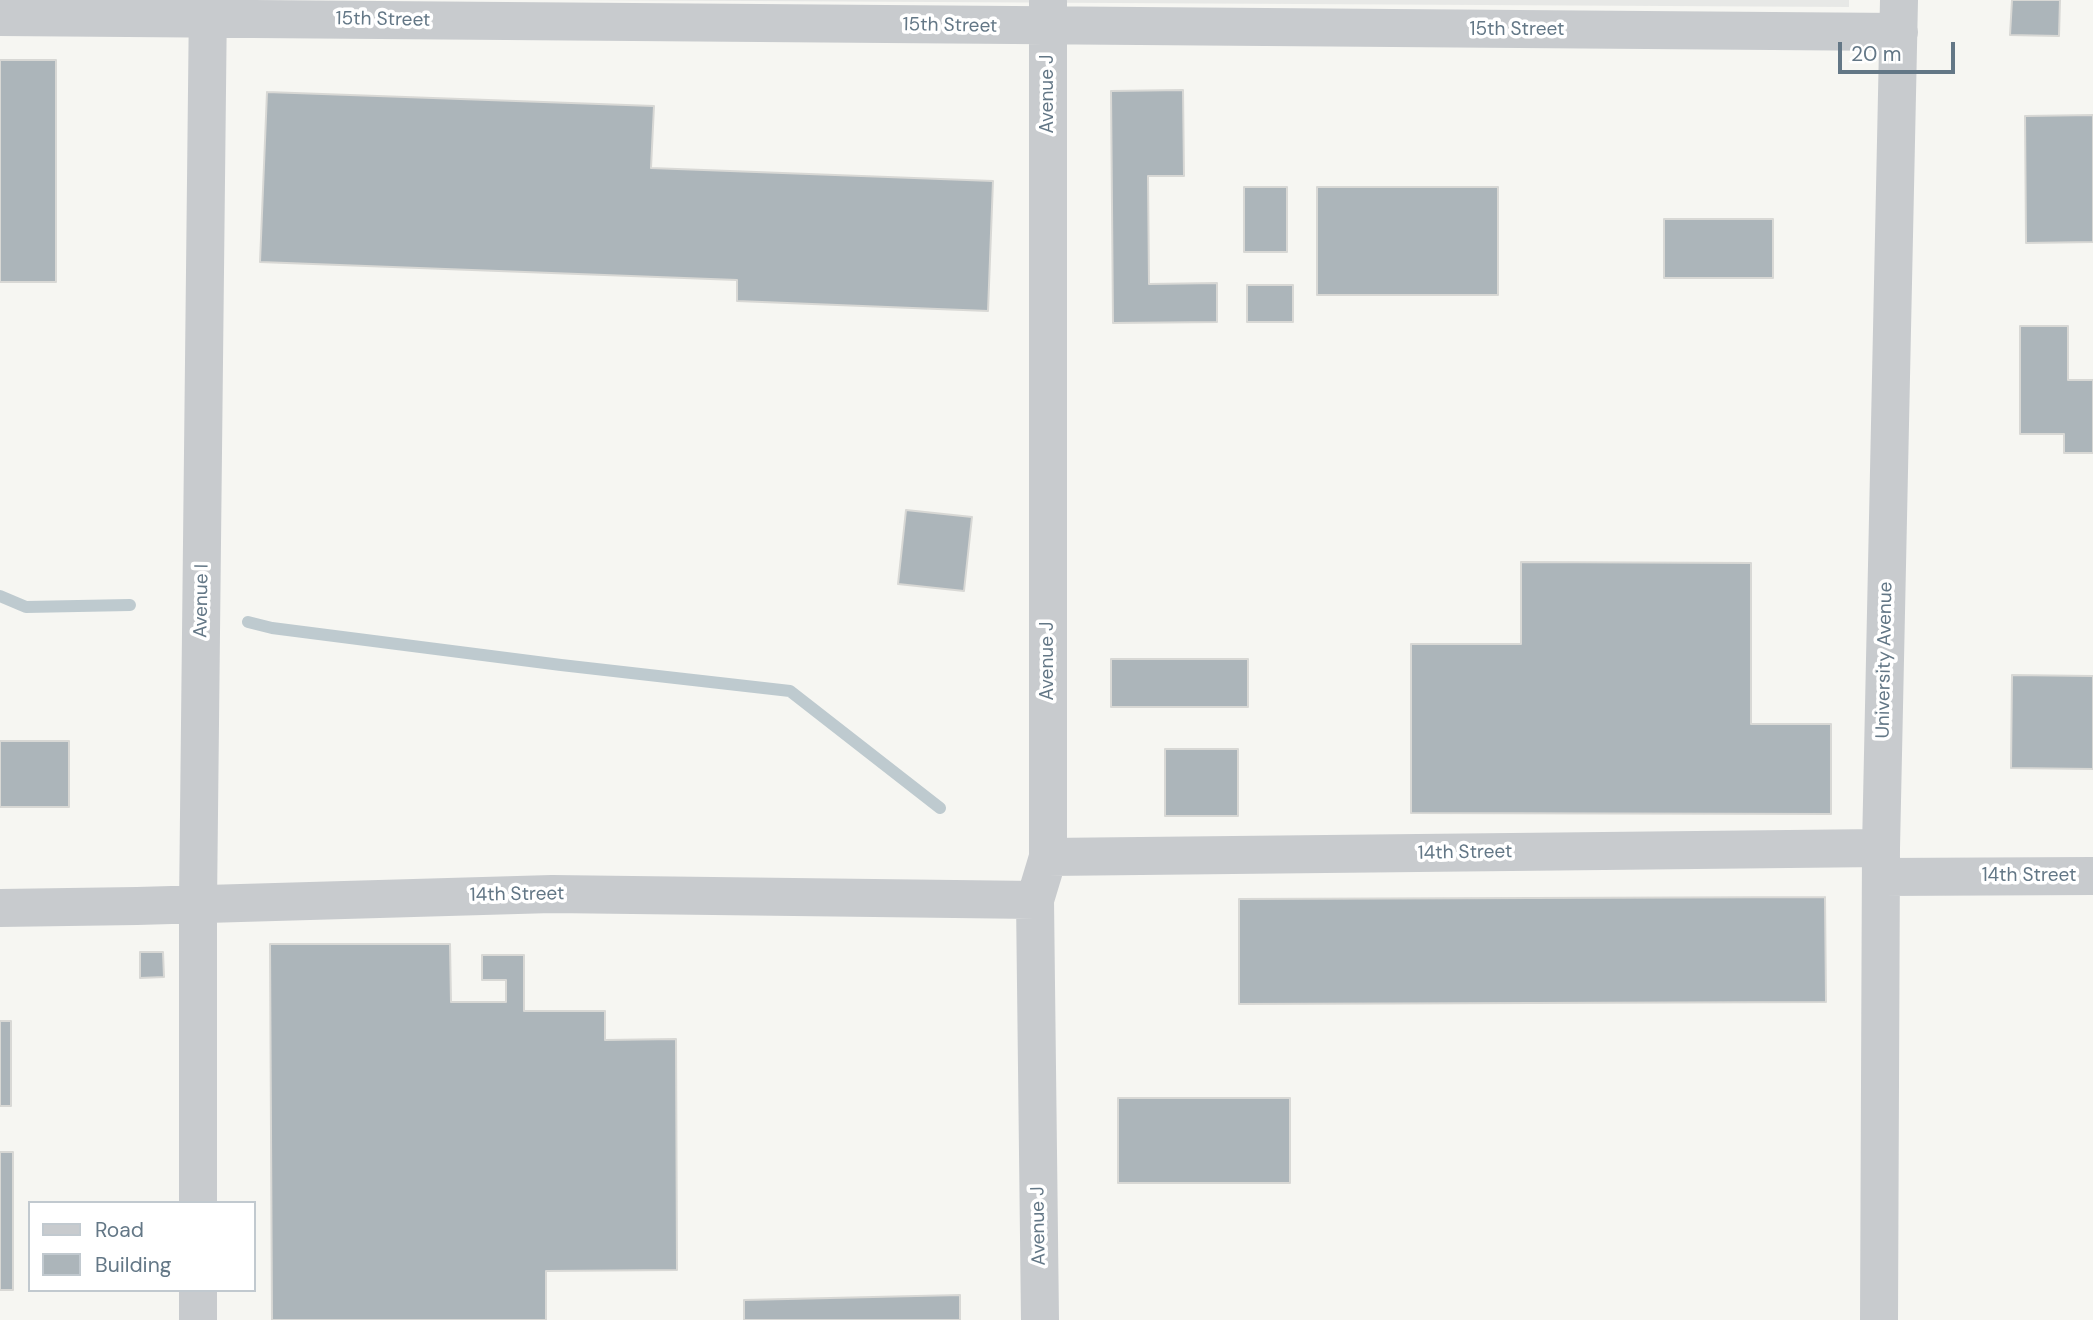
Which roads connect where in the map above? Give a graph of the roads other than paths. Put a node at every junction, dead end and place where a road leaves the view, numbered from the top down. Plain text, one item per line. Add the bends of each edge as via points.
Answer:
1 (208, 9) edge
2 (1048, 13) edge
3 (1899, 16) edge
4 (0, 17) edge
5 (1048, 857) junction
6 (1881, 862) junction
7 (2093, 876) edge
8 (1035, 900) junction
9 (198, 904) junction
10 (0, 908) edge
11 (198, 1201) edge
12 (198, 1292) edge
13 (198, 1320) edge
14 (1040, 1320) edge
15 (1879, 1320) edge

1 - 2 street, 15th Street
1 - 4 street, 15th Street
1 - 9 street, Avenue I
2 - 3 street, 15th Street
2 - 5 street, Avenue J
3 - 6 street, University Avenue
5 - 6 street, 14th Street
5 - 8 street, Avenue J
6 - 7 street, 14th Street
6 - 15 street, University Avenue
8 - 9 street, 14th Street via 552,894
8 - 14 street, Avenue J
9 - 10 street, 14th Street
9 - 11 street, Avenue I
12 - 13 street

